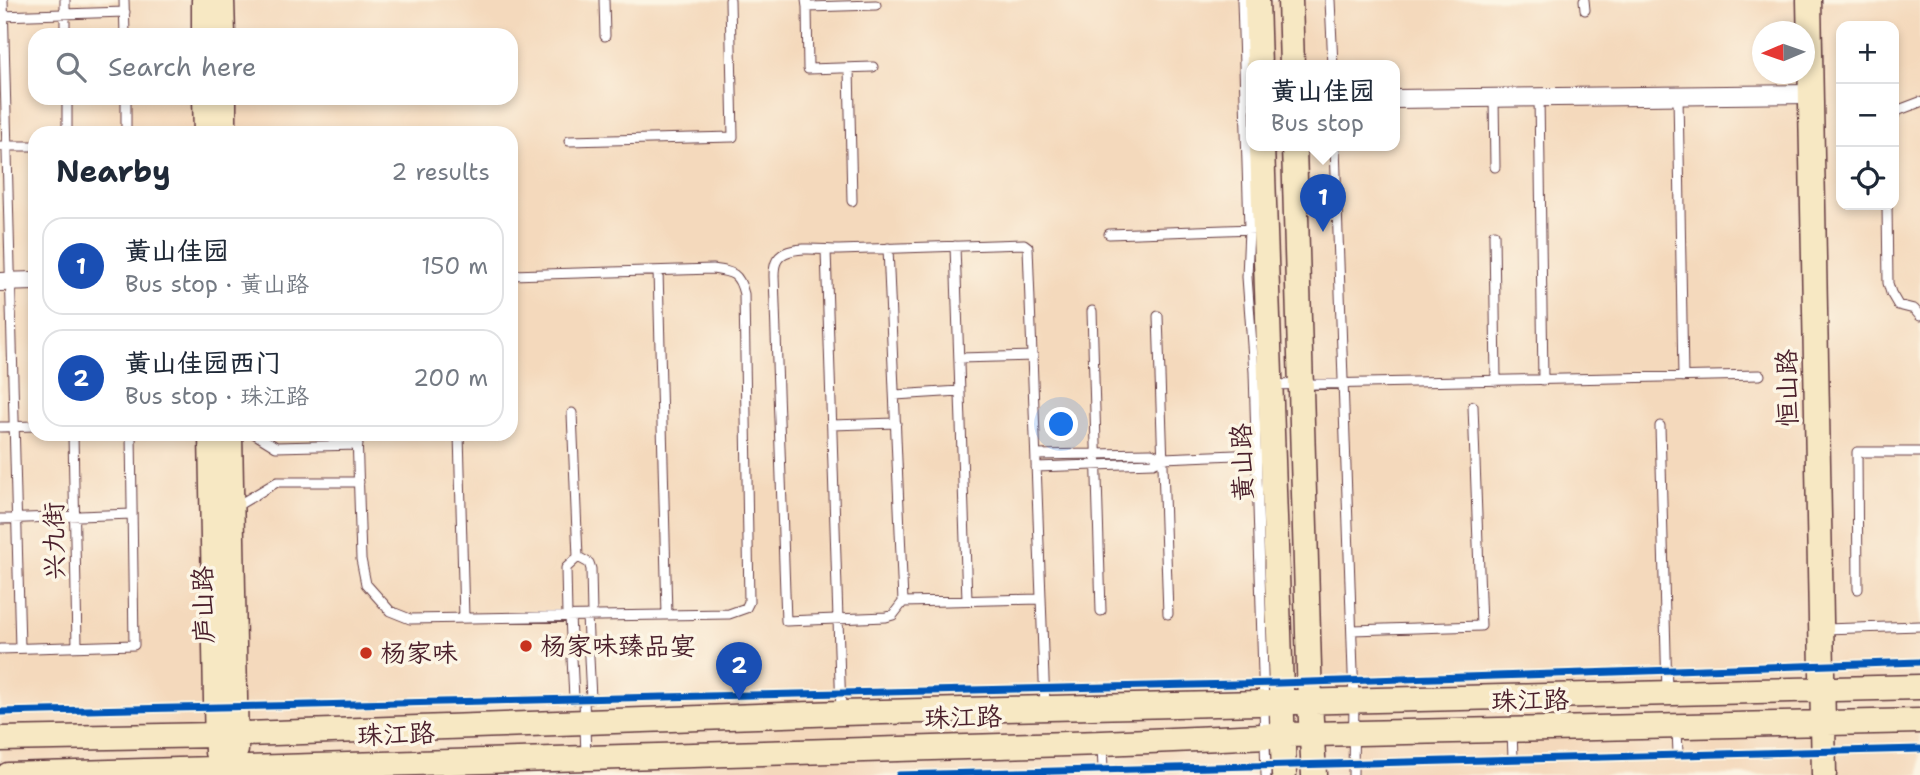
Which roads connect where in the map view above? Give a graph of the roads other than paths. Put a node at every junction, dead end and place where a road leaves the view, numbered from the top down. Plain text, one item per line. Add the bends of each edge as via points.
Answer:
1 (4, 0) edge
2 (65, 0) edge
3 (124, 0) edge
4 (204, 0) edge
5 (222, 0) edge
6 (604, 0) edge
7 (730, 0) edge
8 (1242, 0) edge
9 (1257, 0) edge
10 (1290, 0) edge
11 (1330, 0) edge
12 (1799, 0) edge
13 (1809, 0) edge
14 (806, 4) edge
15 (876, 5) dead end
16 (124, 12) junction
17 (65, 14) junction
18 (2, 16) edge
19 (1800, 21) edge
20 (65, 28) edge
21 (125, 28) edge
22 (204, 28) edge
23 (223, 28) edge
24 (605, 36) dead end
25 (1259, 60) edge
26 (1292, 60) edge
27 (1332, 60) edge
28 (1246, 61) edge
29 (873, 67) dead end
30 (849, 68) junction
31 (1804, 87) edge
32 (1678, 96) junction
33 (1539, 97) junction
34 (1494, 98) junction
35 (1400, 99) edge
36 (1920, 102) edge
37 (67, 105) edge
38 (126, 105) edge
39 (205, 105) edge
40 (224, 105) edge
41 (1899, 110) edge
42 (67, 126) edge
43 (126, 126) edge
44 (206, 126) edge
45 (225, 126) edge
46 (569, 141) dead end
47 (4, 146) edge
48 (28, 146) edge
49 (1252, 151) edge
50 (1262, 151) edge
51 (1294, 151) edge
52 (1335, 151) edge
53 (1495, 167) dead end
54 (852, 201) dead end
55 (1887, 210) edge
56 (1257, 229) junction
57 (1109, 234) dead end
58 (1494, 234) dead end
59 (955, 246) junction
60 (888, 248) junction
61 (826, 250) junction
62 (658, 271) junction
63 (518, 275) edge
64 (5, 281) edge
65 (28, 281) edge
66 (1092, 311) dead end
67 (1158, 316) dead end
68 (1920, 316) edge
69 (1033, 356) junction
70 (959, 358) junction
71 (1760, 375) dead end
72 (1683, 377) junction
73 (1543, 380) junction
74 (1496, 381) junction
75 (1343, 383) junction
76 (1301, 384) junction
77 (1270, 385) junction
78 (960, 391) junction
79 (895, 395) junction
80 (1473, 407) dead end
81 (572, 413) dead end
82 (896, 423) junction
83 (832, 425) junction
84 (14, 426) junction
85 (28, 426) edge
86 (1660, 426) dead end
87 (0, 427) edge
88 (73, 441) edge
89 (131, 441) edge
90 (211, 441) edge
91 (230, 441) edge
92 (266, 441) edge
93 (358, 441) edge
94 (459, 441) edge
95 (358, 445) junction
96 (1920, 452) edge
97 (1097, 454) junction
98 (1264, 454) junction
99 (1036, 455) junction
100 (1163, 458) junction
101 (1097, 465) junction
102 (1036, 467) junction
103 (359, 482) junction
104 (231, 509) junction
105 (132, 514) junction
106 (75, 517) junction
107 (0, 519) edge
108 (17, 519) junction
109 (578, 557) junction
110 (1858, 589) dead end
111 (1041, 599) junction
112 (967, 600) junction
113 (903, 602) junction
114 (1101, 611) dead end
115 (1168, 614) dead end
116 (667, 615) junction
117 (569, 616) junction
118 (590, 616) junction
119 (464, 618) junction
120 (839, 619) junction
121 (1920, 626) edge
122 (1352, 629) junction
123 (1821, 629) junction
124 (78, 646) junction
125 (20, 648) junction
126 (0, 649) edge
127 (1920, 687) edge
128 (1817, 690) junction
129 (1667, 694) junction
130 (1354, 701) junction
131 (1310, 702) junction
132 (1271, 703) junction
133 (583, 704) junction
134 (1045, 708) junction
135 (960, 710) junction
136 (841, 713) junction
137 (780, 715) junction
138 (1920, 721) edge
139 (1818, 723) junction
140 (1677, 727) junction
141 (386, 729) junction
142 (1512, 730) junction
143 (1354, 733) junction
144 (1312, 734) junction
145 (226, 735) junction
146 (1273, 736) junction
147 (0, 739) edge
148 (1102, 743) junction
149 (961, 747) junction
150 (781, 751) junction
151 (1678, 754) dead end
152 (586, 757) junction
153 (1513, 758) dead end
154 (373, 768) edge
155 (1103, 769) dead end
156 (227, 772) edge
157 (8, 775) edge
158 (1266, 775) edge
159 (1284, 775) edge
160 (1314, 775) edge
161 (1353, 775) edge
162 (1814, 775) edge
163 (1824, 775) edge

1 - 18 lane
2 - 17 lane
3 - 16 lane
4 - 22 street
5 - 23 street
6 - 24 lane
7 - 46 lane via 733,137
8 - 28 lane
9 - 25 street
10 - 26 street
11 - 27 lane
12 - 19 street
13 - 31 street, 恒山路
14 - 15 lane
14 - 30 lane via 808,69
16 - 17 lane
16 - 21 lane
17 - 18 lane
17 - 20 lane
18 - 47 lane
29 - 30 lane
30 - 54 lane
31 - 32 street
31 - 123 street, 恒山路
31 - 128 street, 恒山路
32 - 33 street
32 - 72 lane
33 - 34 street
33 - 73 lane
34 - 35 street
34 - 53 lane
36 - 41 lane
37 - 42 lane
38 - 43 lane
39 - 44 street
40 - 45 street
47 - 48 lane
47 - 64 lane
49 - 56 lane
50 - 56 street, 黄山路
51 - 76 street
52 - 75 lane
55 - 68 lane via 1889,289 1898,305 1914,309
56 - 57 lane
56 - 77 street, 黄山路
56 - 98 lane via 1247,277
58 - 74 lane
59 - 60 lane
59 - 69 lane via 1028,247
59 - 70 lane
60 - 61 lane
60 - 79 lane
61 - 83 lane
61 - 120 lane via 792,251 774,267 786,621
62 - 63 lane
62 - 116 lane
62 - 116 lane via 728,271 741,282 744,307 750,602 729,614
64 - 65 street
64 - 84 lane
66 - 97 lane
67 - 100 lane
69 - 70 lane
69 - 99 lane
70 - 78 lane
71 - 72 lane
72 - 73 lane
73 - 74 lane
74 - 75 lane
75 - 76 lane
75 - 122 lane
76 - 77 lane
76 - 131 street
77 - 98 street, 黄山路
78 - 79 lane
78 - 112 lane
79 - 82 lane
80 - 122 lane via 1480,626
81 - 109 lane
82 - 83 lane
82 - 113 lane
83 - 120 lane
84 - 85 lane
84 - 87 lane
84 - 108 lane
86 - 129 lane
88 - 106 lane, 兴九街
89 - 105 lane
90 - 145 street, 庐山路
91 - 104 street, 庐山路
92 - 95 lane via 276,447
93 - 95 lane
94 - 119 lane
95 - 103 lane
96 - 110 lane via 1857,452
97 - 99 lane
97 - 100 lane via 1152,453
97 - 101 lane
98 - 100 lane
98 - 132 street, 黄山路
99 - 102 lane
100 - 101 lane via 1153,463
100 - 115 lane
101 - 102 lane
101 - 114 lane
102 - 111 lane
103 - 104 lane via 277,482
103 - 119 lane via 366,584 390,611 410,619
104 - 145 street, 庐山路
105 - 106 lane
105 - 124 lane via 134,645
106 - 108 lane
106 - 124 lane, 兴九街
107 - 108 lane
108 - 125 lane
109 - 117 lane via 566,568
109 - 118 lane via 591,569
111 - 112 lane
111 - 134 lane
112 - 113 lane
113 - 120 lane via 886,617
116 - 118 lane
117 - 118 lane
117 - 119 lane
117 - 133 lane
118 - 133 lane
120 - 136 lane
121 - 123 lane
122 - 130 lane
123 - 128 street, 恒山路
124 - 125 lane
125 - 126 lane
127 - 128 street, 珠江路
128 - 129 street, 珠江路
128 - 139 street, 恒山路
129 - 130 street, 珠江路
130 - 131 street, 珠江路
130 - 143 lane
131 - 132 street, 珠江路
131 - 144 street
132 - 134 street, 珠江路
132 - 146 street, 黄山路
133 - 137 street, 珠江路
133 - 141 street, 珠江路
133 - 152 lane
134 - 135 street, 珠江路
135 - 136 street, 珠江路
135 - 149 street
136 - 137 street, 珠江路
137 - 150 street
138 - 139 street, 珠江路
139 - 140 street, 珠江路
139 - 162 street, 恒山路
139 - 163 street, 恒山路
140 - 142 street, 珠江路
140 - 151 lane
141 - 145 street, 珠江路
141 - 154 street
142 - 143 street, 珠江路
142 - 153 lane
143 - 144 street, 珠江路
143 - 161 lane
144 - 146 street, 珠江路
144 - 160 street
145 - 147 street, 珠江路
145 - 156 street, 庐山路
146 - 148 street, 珠江路
146 - 158 lane
146 - 159 street, 黄山路
148 - 149 street, 珠江路
148 - 155 lane
149 - 150 street, 珠江路
150 - 152 street, 珠江路
152 - 154 street, 珠江路
154 - 156 street, 珠江路
156 - 157 street, 珠江路

